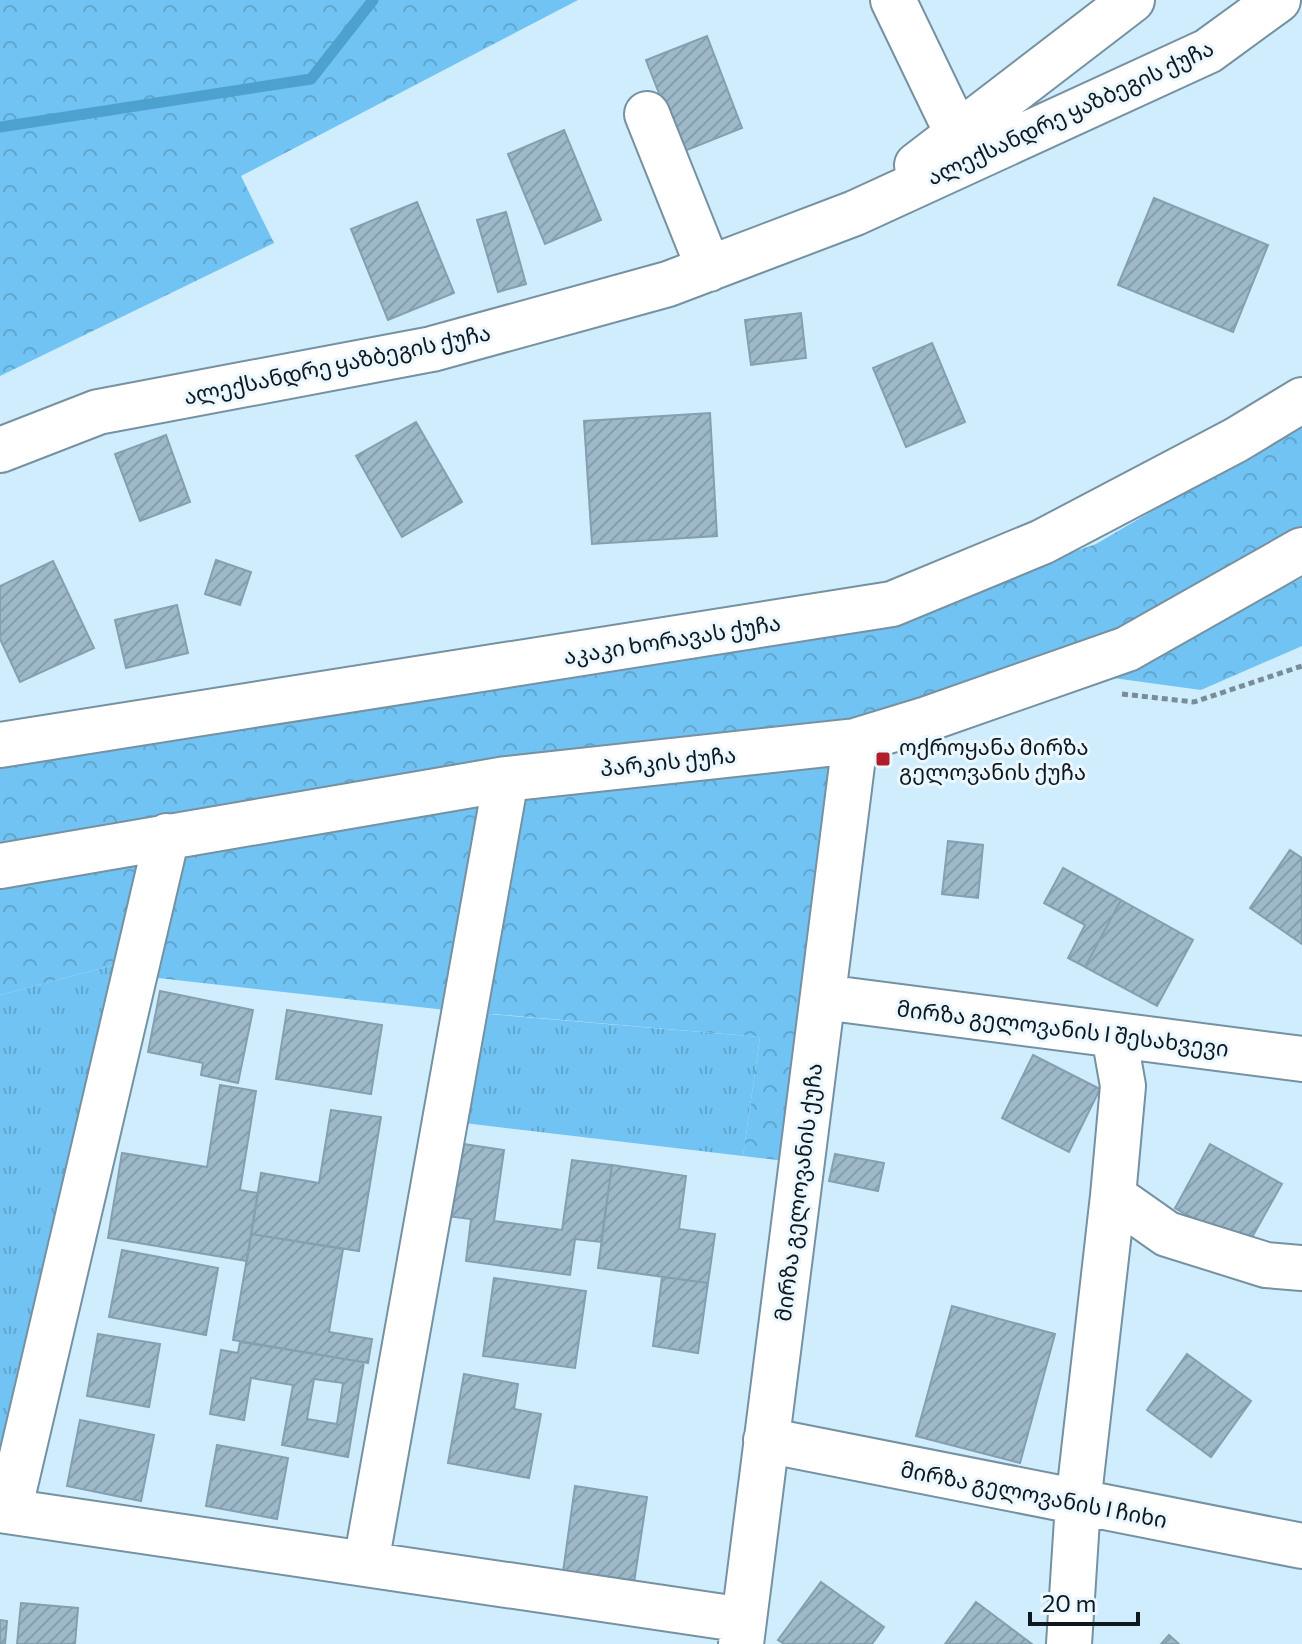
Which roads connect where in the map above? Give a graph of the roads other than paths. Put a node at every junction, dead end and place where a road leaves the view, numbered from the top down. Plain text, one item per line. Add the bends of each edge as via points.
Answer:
1 (893, 0) edge
2 (1132, 0) edge
3 (1278, 0) edge
4 (647, 114) dead end
5 (958, 135) junction
6 (855, 213) junction
7 (709, 269) junction
8 (1302, 400) edge
9 (0, 450) edge
10 (1302, 550) edge
11 (855, 741) junction
12 (0, 745) edge
13 (506, 779) junction
14 (167, 836) junction
15 (0, 866) edge
16 (823, 997) junction
17 (1114, 1035) junction
18 (1302, 1059) edge
19 (1113, 1196) junction
20 (1302, 1268) edge
21 (766, 1440) junction
22 (1078, 1504) junction
23 (4, 1510) edge
24 (1302, 1546) edge
25 (366, 1563) junction
26 (742, 1632) edge
27 (1069, 1644) edge

1 - 5 street
2 - 5 street, ალექსანდრე ყაზბეგის ქუჩა
3 - 6 street, ალექსანდრე ყაზბეგის ქუჩა via 1208,51
4 - 7 street
5 - 6 street, ალექსანდრე ყაზბეგის ქუჩა
6 - 7 street, ალექსანდრე ყაზბეგის ქუჩა
7 - 9 street, ალექსანდრე ყაზბეგის ქუჩა via 432,349 98,412
8 - 12 street, აკაკი ხორავას ქუჩა via 1042,542 892,604
10 - 11 street, პარკის ქუჩა via 1127,649
11 - 13 street, პარკის ქუჩა
11 - 16 street, მირზა გელოვანის ქუჩა
13 - 14 street, პარკის ქუჩა
13 - 25 street
14 - 15 street, პარკის ქუჩა
14 - 23 street
16 - 17 street, მირზა გელოვანის I შესახვევი
16 - 21 street, მირზა გელოვანის ქუჩა
17 - 18 street, მირზა გელოვანის I შესახვევი
17 - 19 street via 1123,1086
19 - 20 street via 1167,1234 1266,1265
19 - 22 street
21 - 22 street, მირზა გელოვანის I ჩიხი
21 - 26 street, მირზა გელოვანის ქუჩა
22 - 24 street, მირზა გელოვანის I ჩიხი
22 - 27 street
23 - 25 street
25 - 26 street

